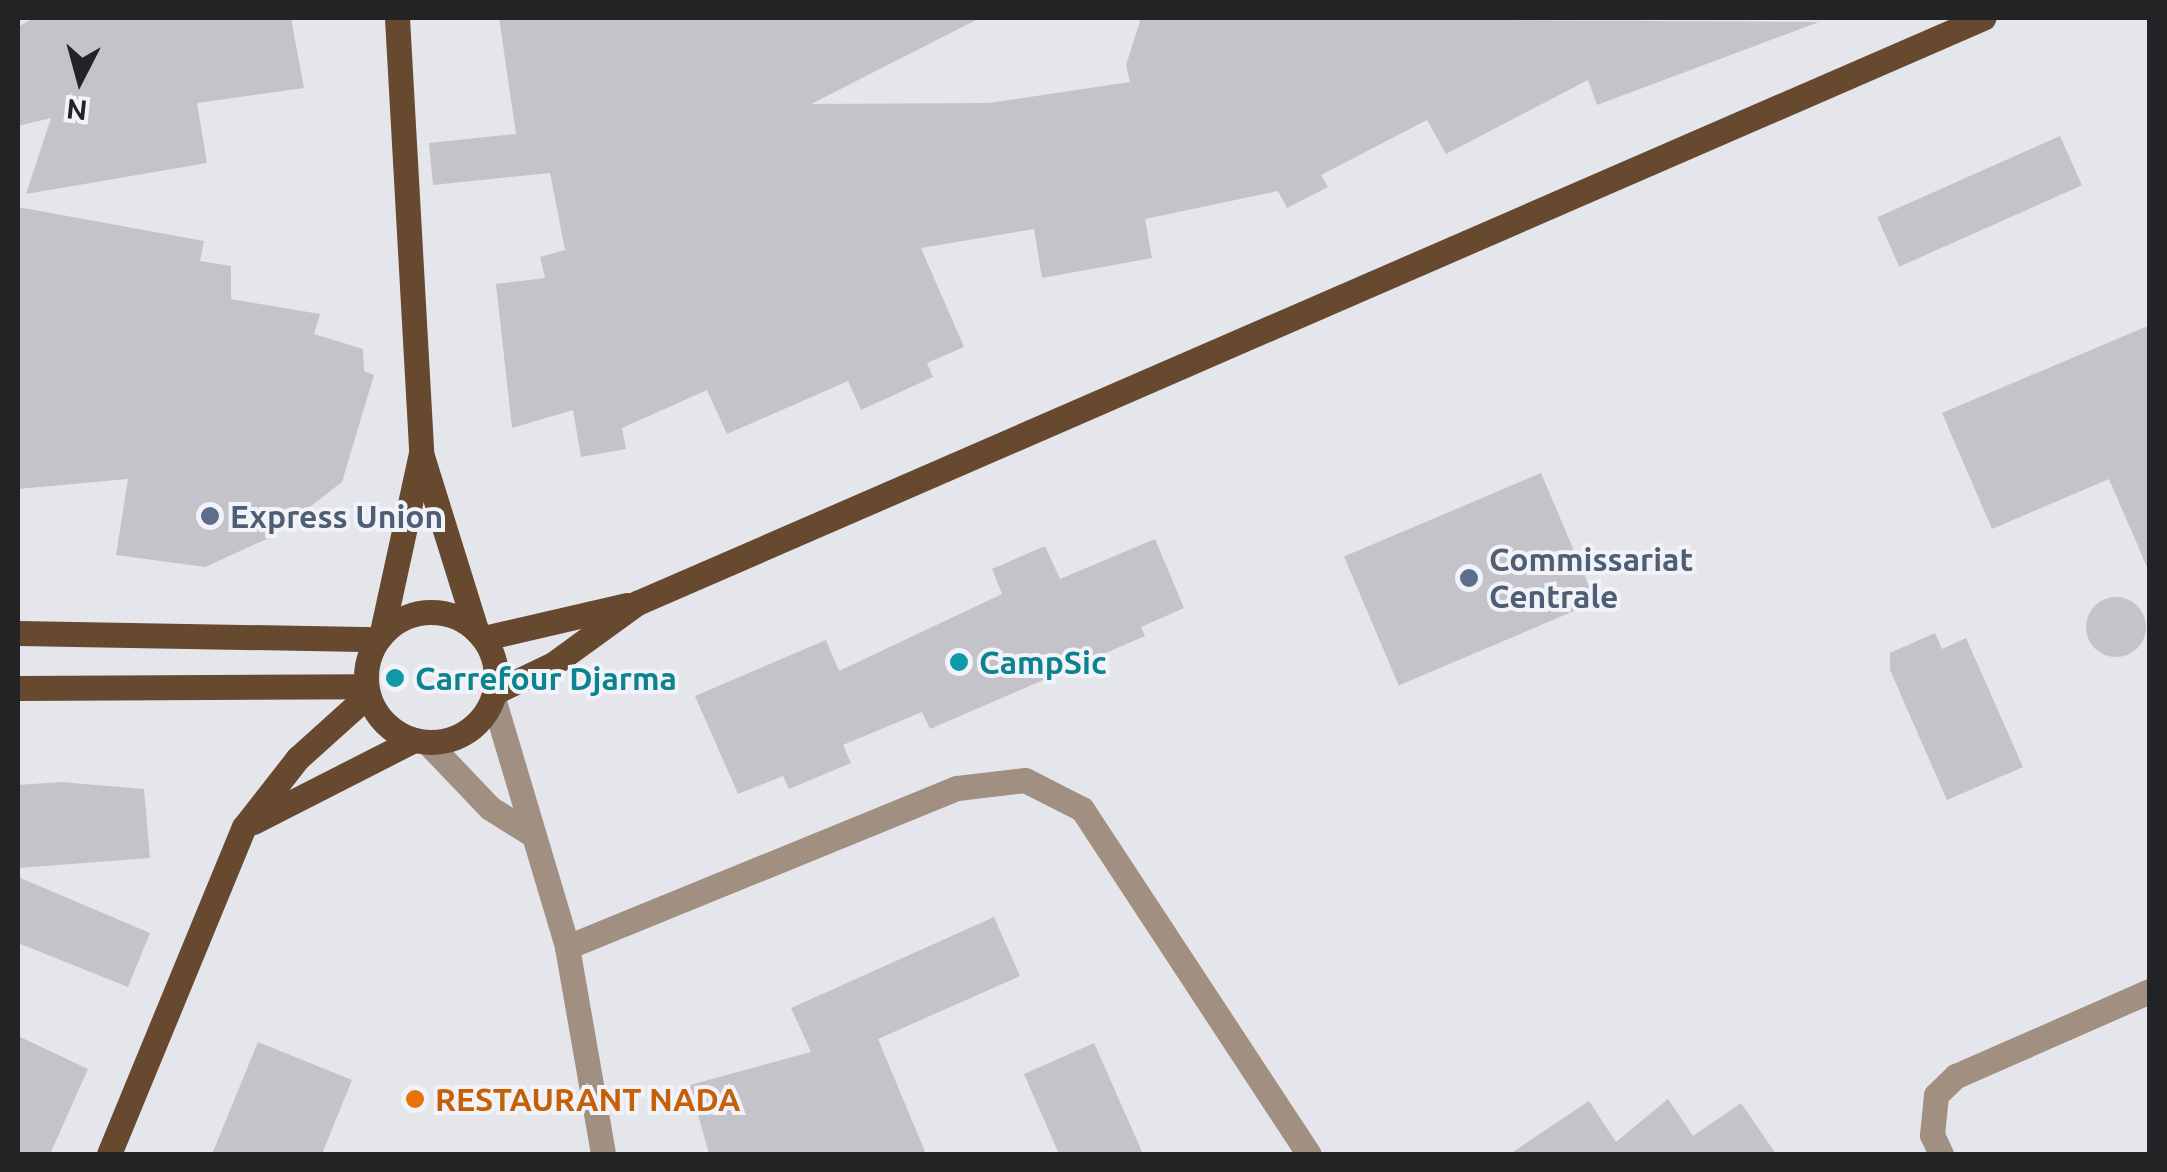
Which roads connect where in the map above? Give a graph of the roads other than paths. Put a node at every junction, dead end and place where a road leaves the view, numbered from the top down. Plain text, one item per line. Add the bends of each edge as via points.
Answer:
1 (397, 18) edge
2 (1983, 18) edge
3 (420, 453) junction
4 (636, 604) junction
5 (18, 633) edge
6 (480, 634) junction
7 (380, 636) junction
8 (18, 688) edge
9 (367, 690) junction
10 (494, 695) junction
11 (421, 741) junction
12 (244, 827) junction
13 (530, 833) junction
14 (568, 946) junction
15 (2150, 991) edge
16 (110, 1154) edge
17 (603, 1154) edge
18 (1309, 1154) edge
19 (1941, 1154) edge

1 - 3 main road
2 - 4 main road
3 - 6 main road
3 - 7 main road
4 - 6 main road
4 - 10 main road via 553,664
5 - 7 main road
6 - 7 main road via 452,614 421,612
6 - 10 main road
7 - 9 main road
8 - 9 main road
9 - 11 main road via 382,720
9 - 12 main road via 298,758
10 - 11 main road via 468,731
10 - 13 street via 526,786
11 - 12 main road
11 - 13 street via 490,808
12 - 16 main road
13 - 14 street
14 - 17 street
14 - 18 street via 956,788 1024,780 1082,809
15 - 19 street via 1956,1076 1936,1095 1932,1135

